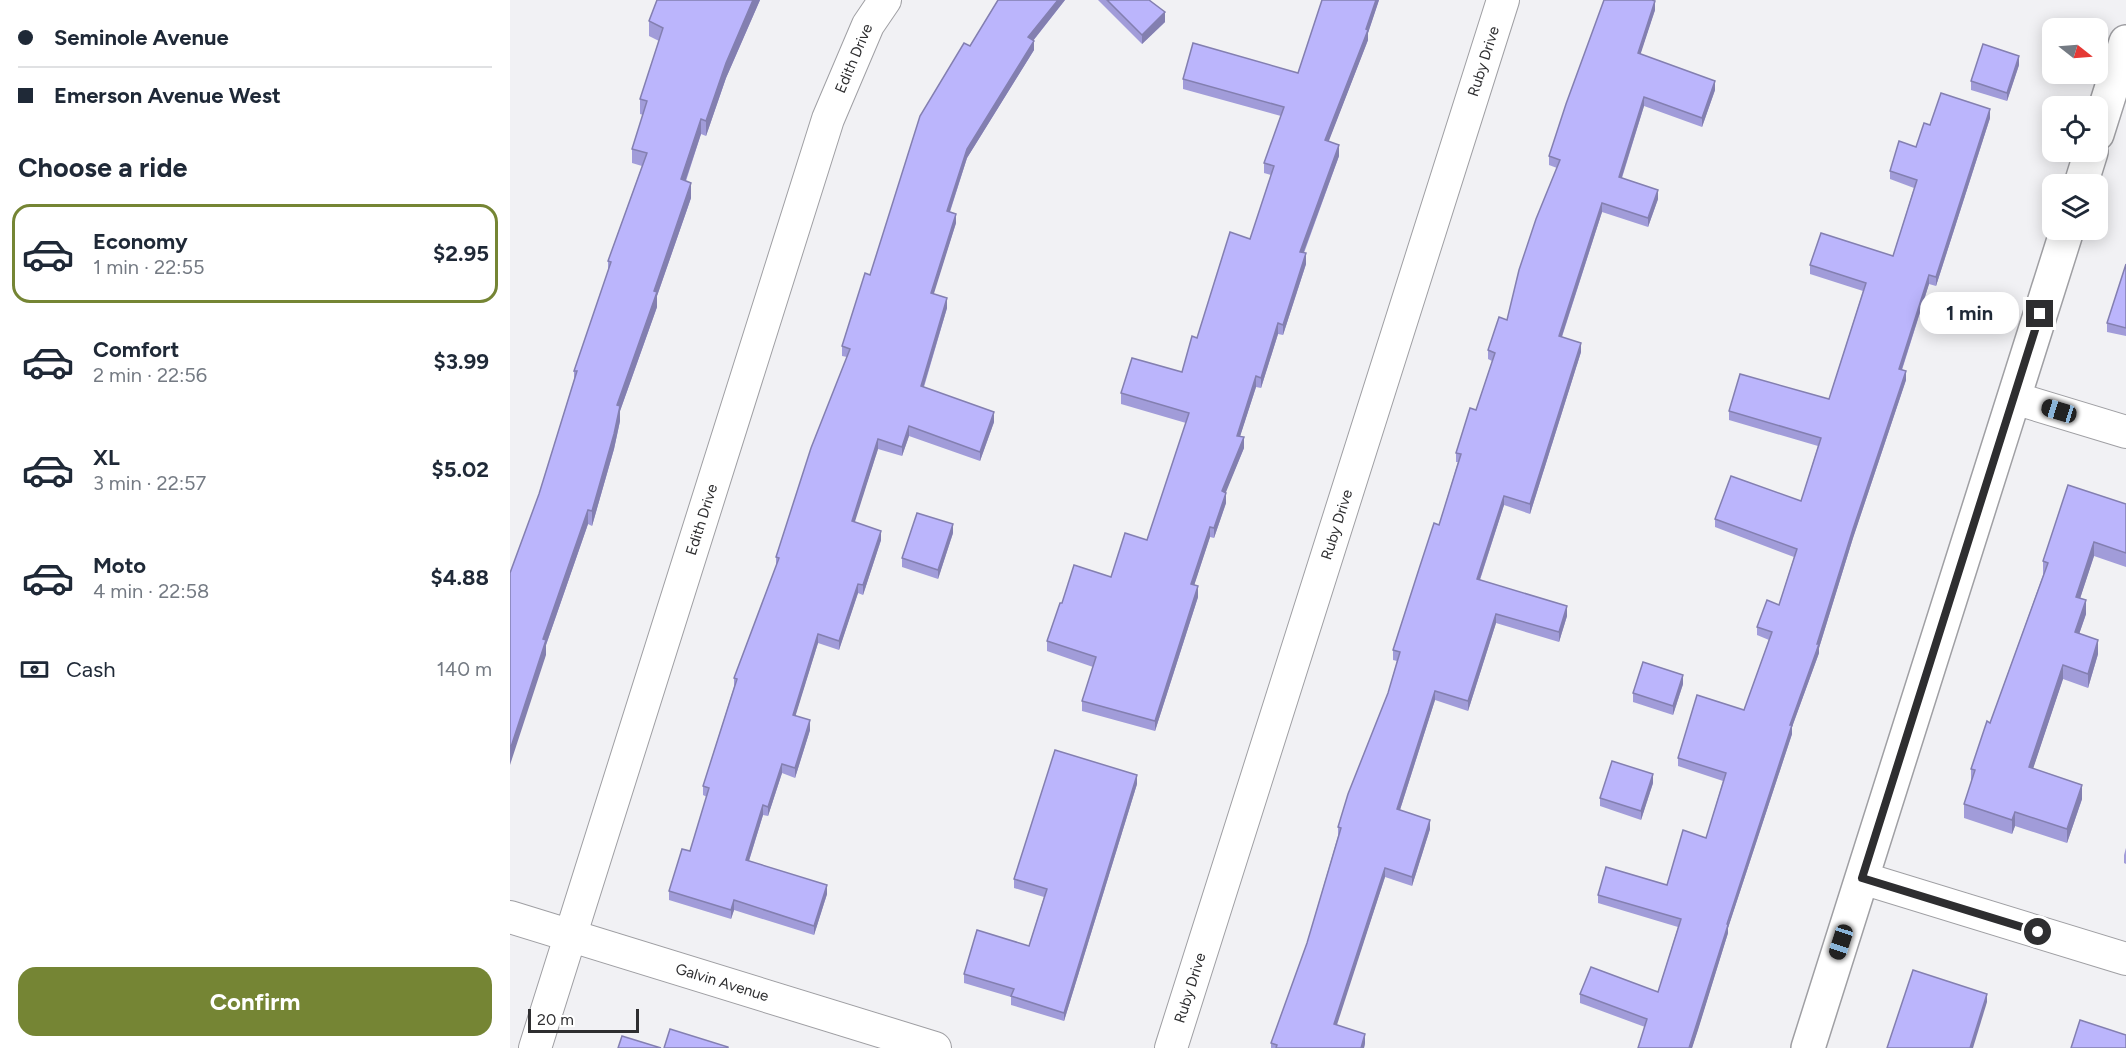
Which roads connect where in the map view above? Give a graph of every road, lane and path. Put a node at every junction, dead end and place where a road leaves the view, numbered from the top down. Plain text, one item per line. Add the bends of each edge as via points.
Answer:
1 (885, 0) edge
2 (1503, 0) edge
3 (2126, 42) edge
4 (2108, 99) edge
5 (2064, 240) edge
6 (2014, 398) junction
7 (2126, 432) edge
8 (1862, 878) junction
9 (510, 917) edge
10 (570, 936) junction
11 (2126, 959) edge
12 (535, 1048) edge
13 (935, 1048) edge
14 (1171, 1048) edge
15 (1808, 1048) edge

1 - 10 street, Edith Drive via 868,25 828,119
2 - 14 street, Ruby Drive
3 - 4 street
5 - 6 street
6 - 7 street
6 - 8 street
8 - 11 street
8 - 15 street
9 - 10 street, Galvin Avenue
10 - 12 street, Edith Drive
10 - 13 street, Galvin Avenue

